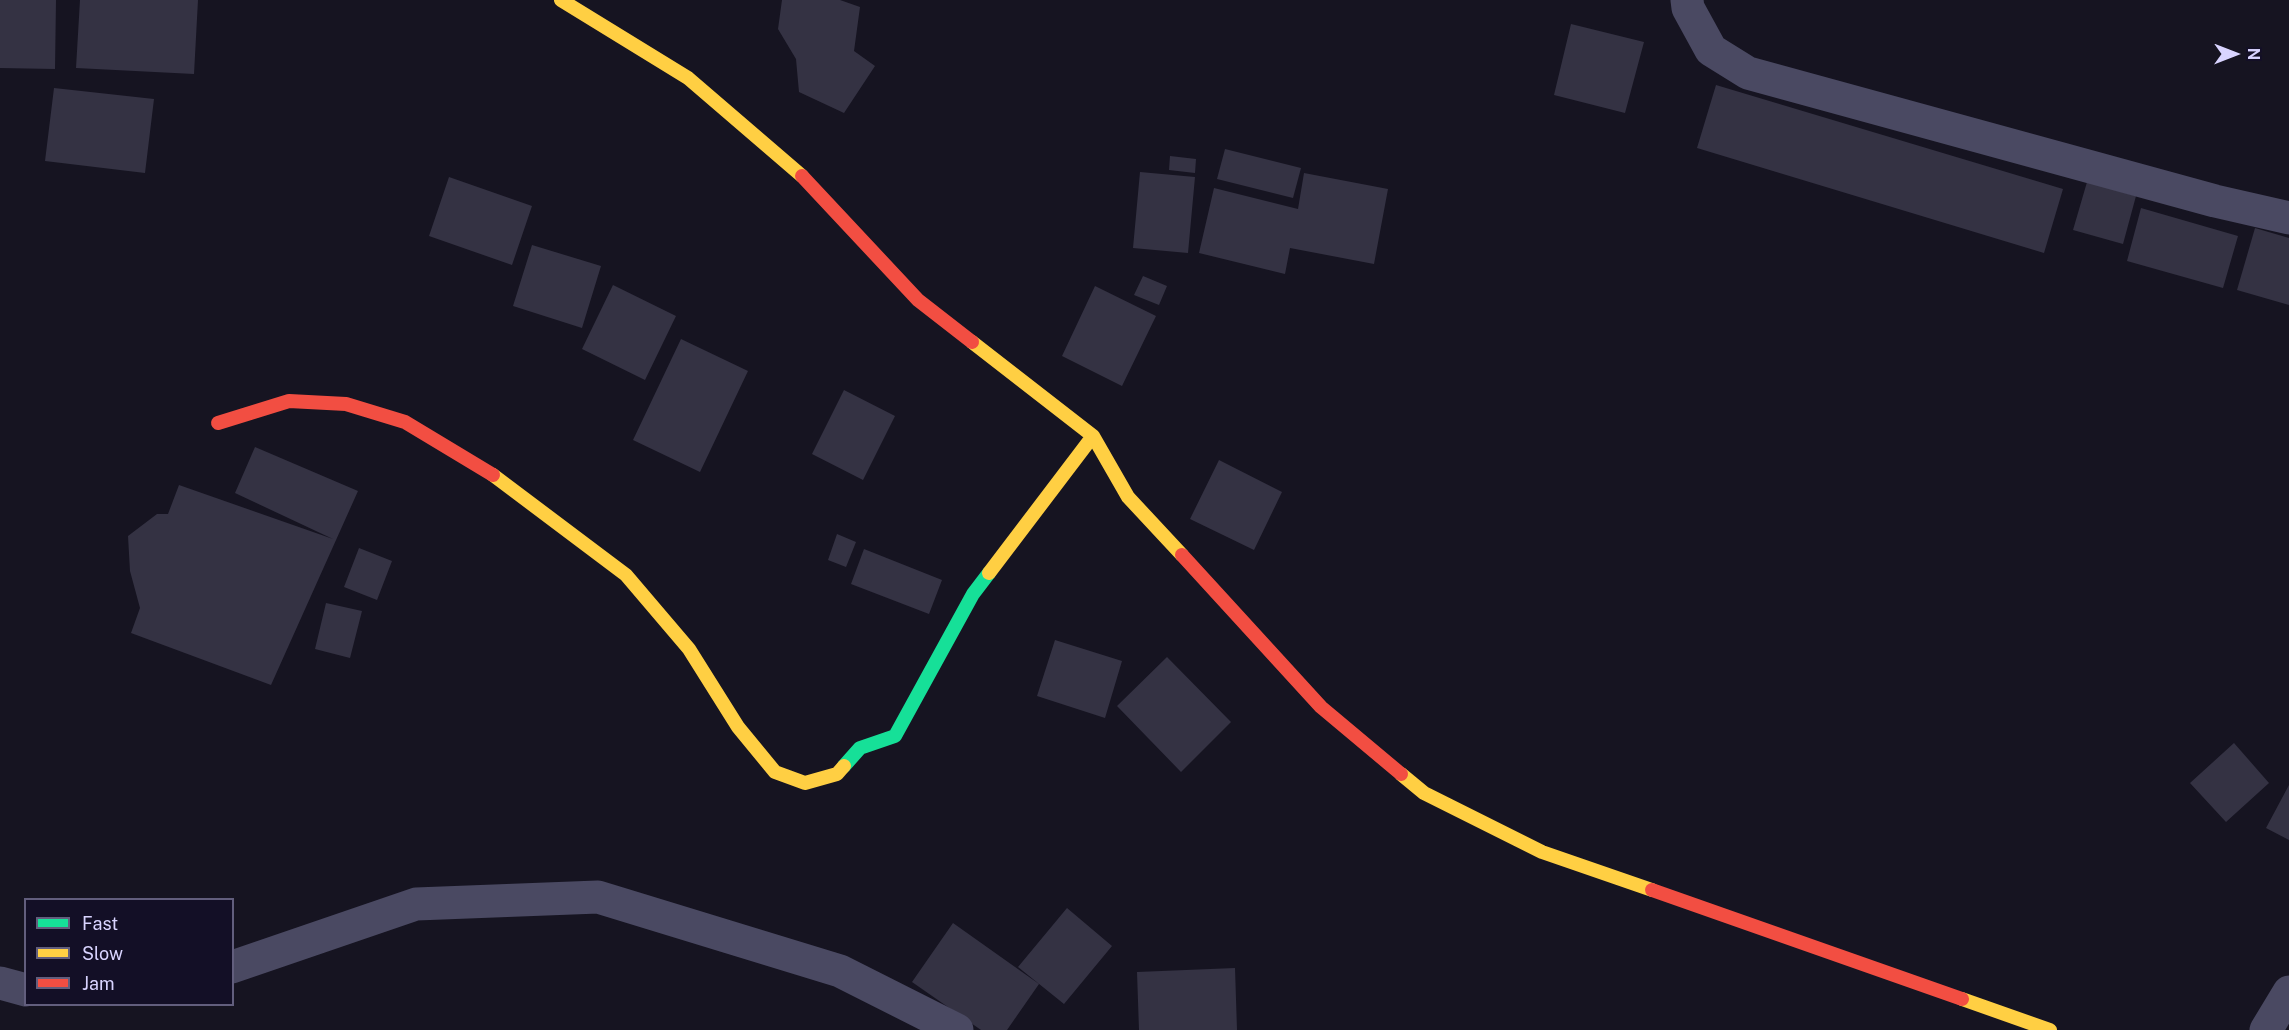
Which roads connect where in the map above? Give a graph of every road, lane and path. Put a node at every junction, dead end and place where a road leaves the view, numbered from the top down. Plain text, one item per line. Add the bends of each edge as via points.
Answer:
1 (561, 0) edge
2 (1687, 0) edge
3 (2289, 218) edge
4 (218, 423) dead end
5 (1093, 435) junction
6 (234, 966) edge
7 (0, 983) edge
8 (24, 989) edge
9 (2289, 992) edge
10 (957, 1030) edge
11 (2050, 1030) edge
12 (2266, 1030) edge

1 - 5 street via 688,78 802,176 918,300
2 - 3 street via 1711,50 1748,73
4 - 5 street via 289,401 346,404 405,422 500,480 626,575 689,649 738,727 775,772 806,783 837,774 860,748 895,736 974,594
5 - 11 street via 1128,497 1321,707 1424,793 1542,852
6 - 10 street via 416,904 597,897 840,971
7 - 8 street
9 - 12 street

